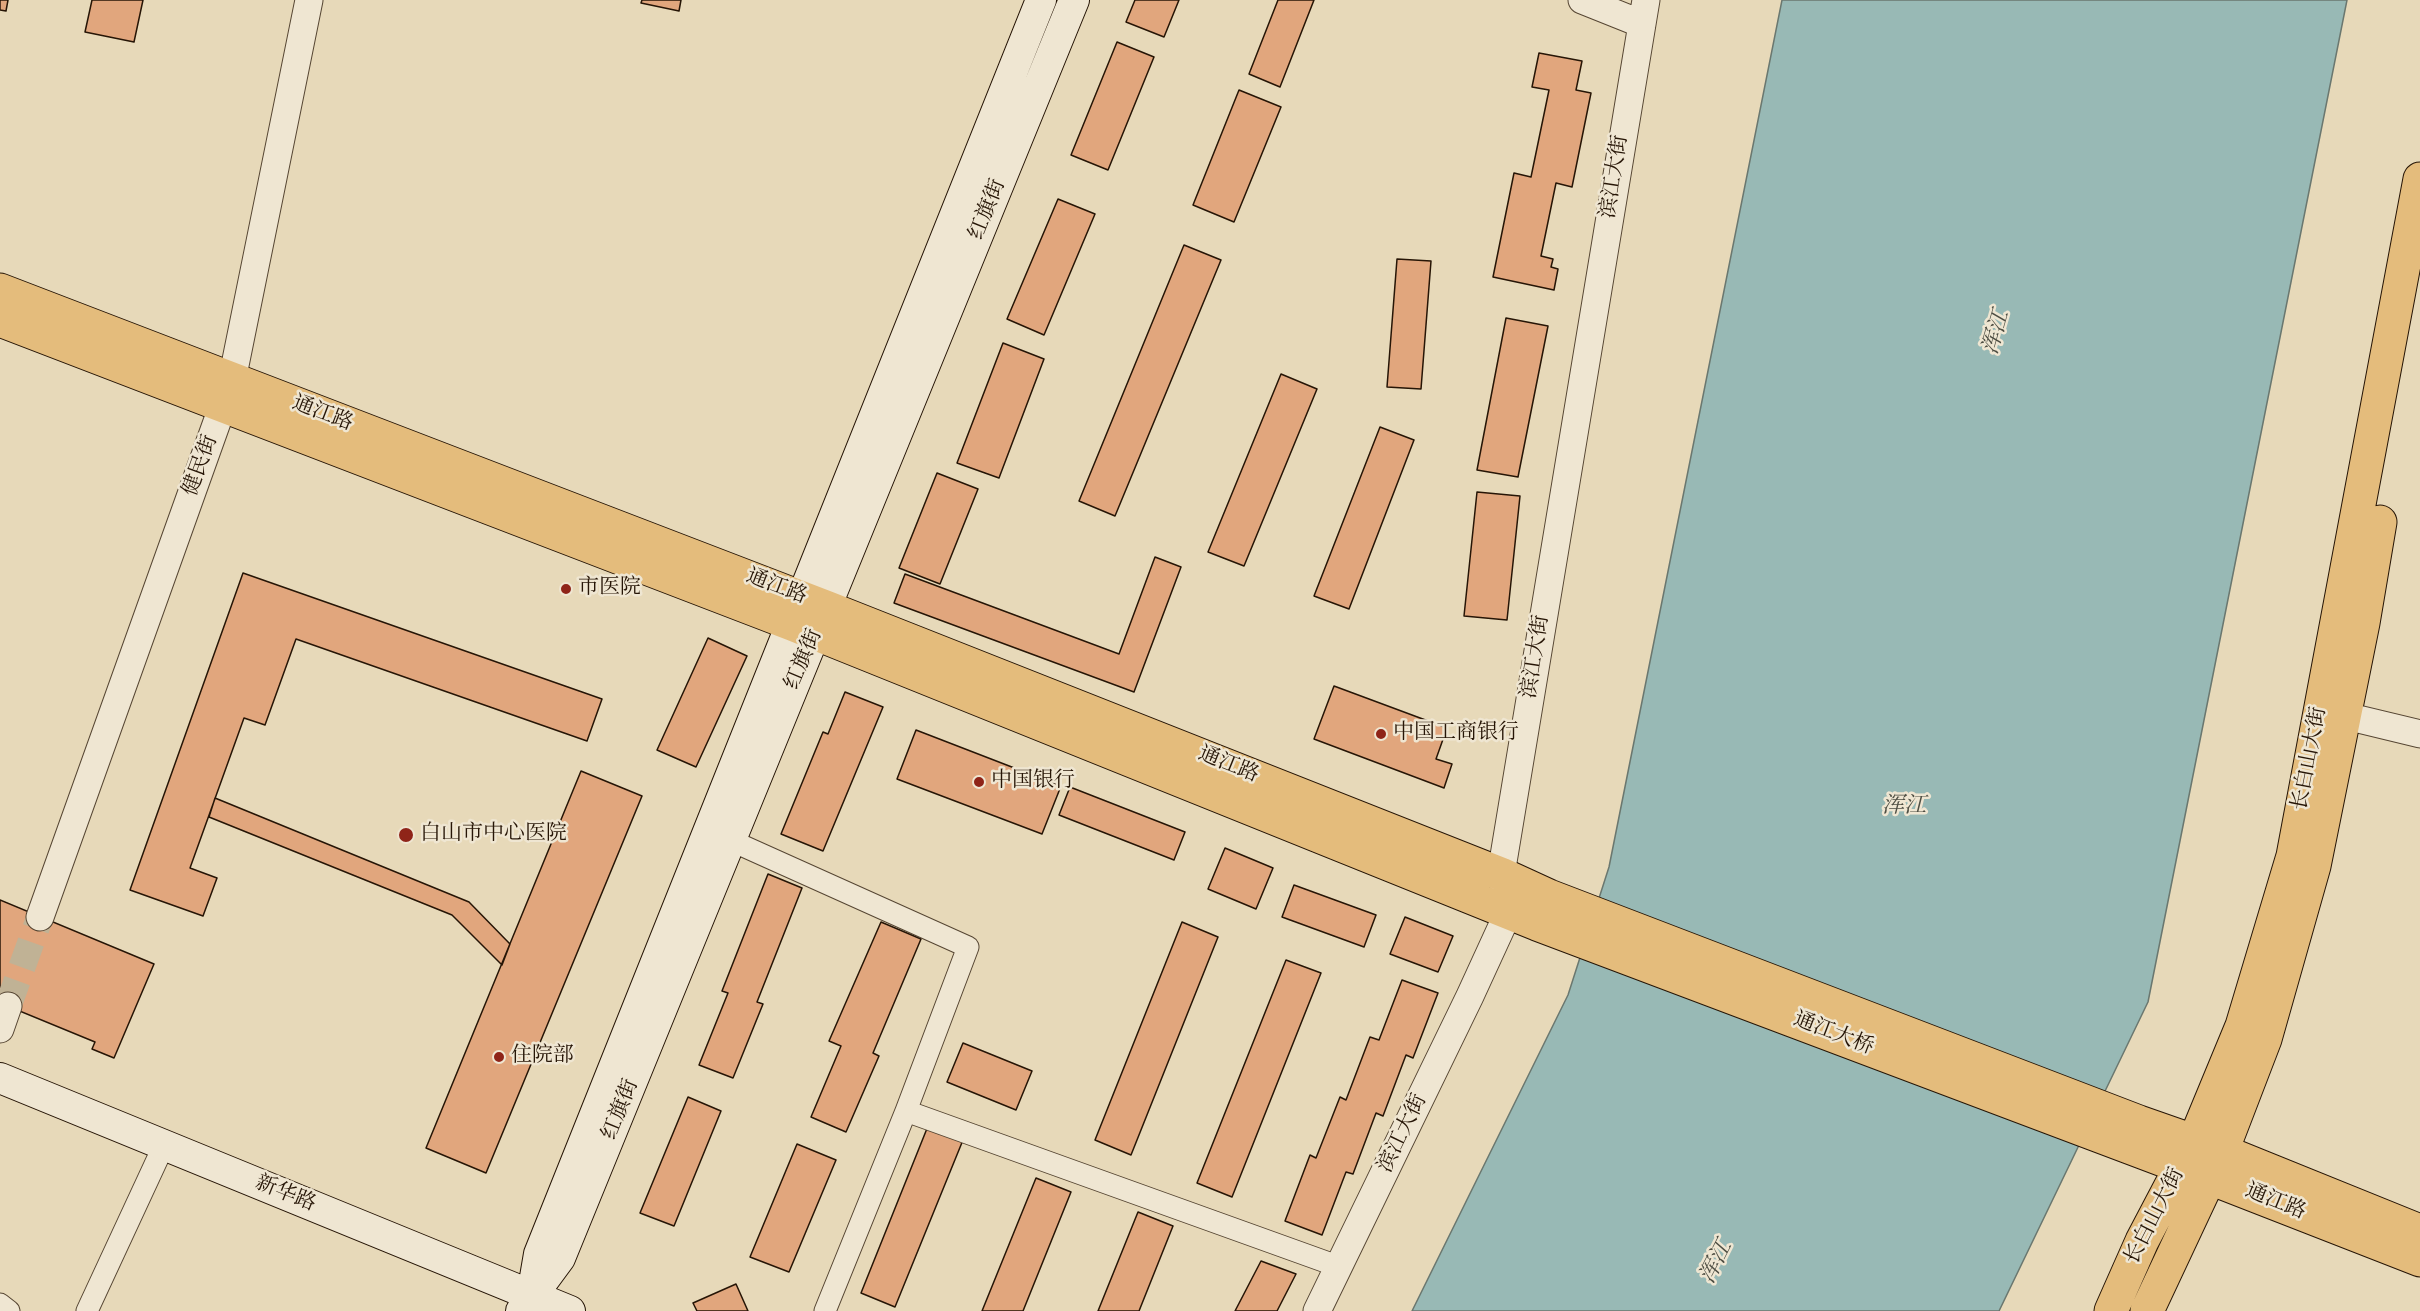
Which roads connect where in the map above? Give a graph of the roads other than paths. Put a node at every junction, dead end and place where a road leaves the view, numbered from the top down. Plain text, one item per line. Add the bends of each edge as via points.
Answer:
1 (309, 0) edge
2 (1041, 0) edge
3 (1074, 0) edge
4 (1582, 0) edge
5 (1644, 12) edge
6 (2420, 179) edge
7 (2416, 221) edge
8 (0, 290) edge
9 (2420, 297) edge
10 (0, 320) edge
11 (228, 393) junction
12 (809, 616) junction
13 (2332, 712) junction
14 (2420, 734) edge
15 (732, 841) junction
16 (1501, 874) junction
17 (1532, 910) junction
18 (40, 917) tunnel mouth
19 (0, 1078) edge
20 (906, 1111) junction
21 (2134, 1135) joint
22 (164, 1145) junction
23 (2202, 1159) junction
24 (2420, 1231) edge
25 (2420, 1260) edge
26 (1340, 1267) junction
27 (527, 1303) edge
28 (0, 1304) edge
29 (9, 1311) edge
30 (87, 1311) edge
31 (570, 1311) edge
32 (825, 1311) edge
33 (1317, 1311) edge
34 (2111, 1311) edge
35 (2147, 1311) edge

1 - 11 street, 健民街
2 - 12 main road
3 - 12 main road, 红旗街
4 - 5 street
5 - 16 street, 滨江大街
6 - 7 main road, 长白山大街
7 - 13 main road, 长白山大街 via 2342,606
8 - 11 main road, 通江路
9 - 13 main road, 长白山大街
10 - 11 main road, 通江路
11 - 12 main road, 通江路
11 - 18 street, 健民街
12 - 15 main road, 红旗街
12 - 16 main road, 通江路
12 - 17 main road, 通江路
12 - 27 main road via 539,1254
13 - 14 street
13 - 23 main road, 长白山大街 via 2311,877 2265,1039
15 - 20 street via 968,947
15 - 27 main road, 红旗街 via 561,1258
16 - 17 main road, 通江路
17 - 21 main road, 通江大桥
17 - 26 street, 滨江大街
19 - 22 main road, 新华路
20 - 26 street
20 - 32 street
21 - 23 main road, 通江路
22 - 27 main road, 新华路
22 - 30 street
23 - 24 main road, 通江路
23 - 25 main road, 通江路
23 - 34 main road, 长白山大街 via 2142,1241
23 - 35 main road, 长白山大街
26 - 33 street, 滨江大街
27 - 31 main road, 新华路
28 - 29 street

